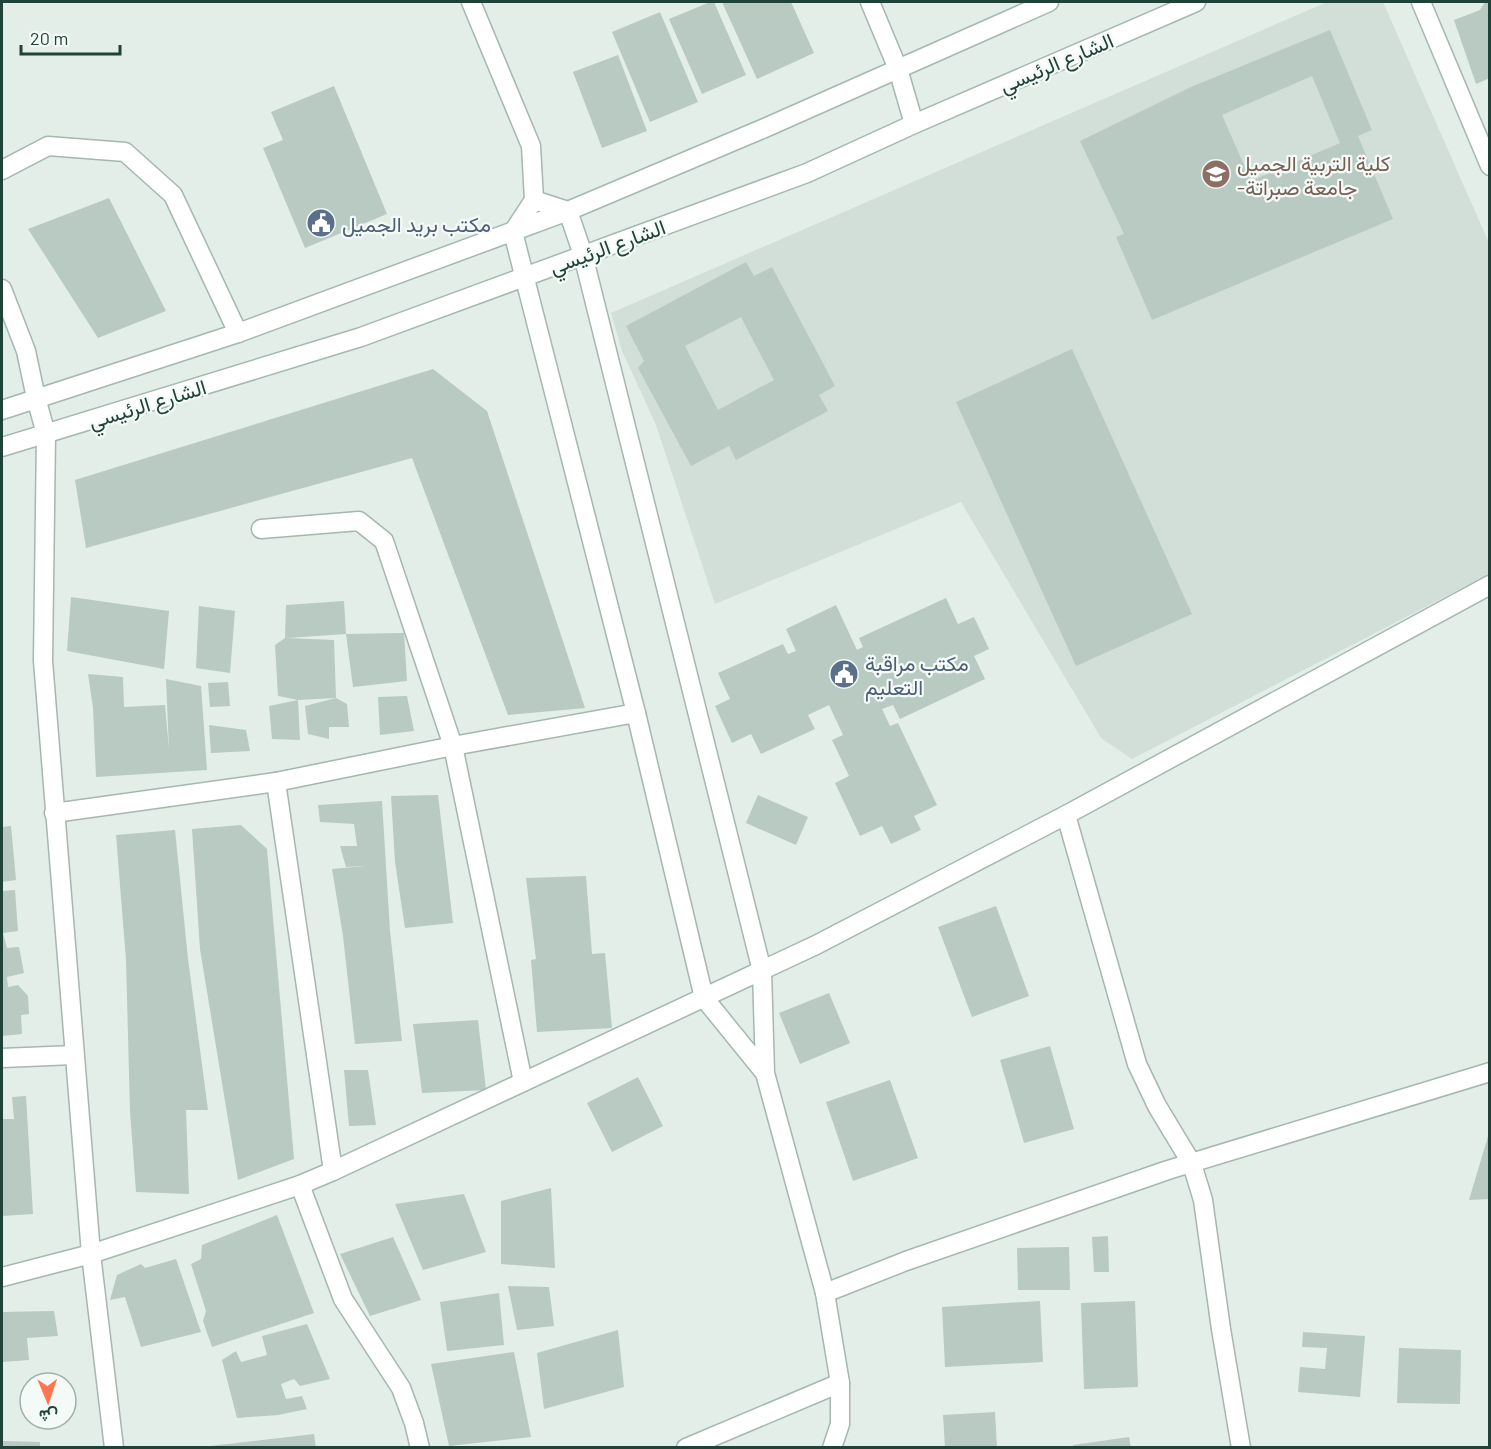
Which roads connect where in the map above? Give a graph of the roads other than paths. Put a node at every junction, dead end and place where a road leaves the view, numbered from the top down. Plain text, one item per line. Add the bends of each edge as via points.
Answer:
1 (471, 2) edge
2 (870, 2) edge
3 (1049, 2) edge
4 (1196, 2) edge
5 (1420, 2) edge
6 (898, 69) junction
7 (914, 124) junction
8 (1490, 166) edge
9 (2, 170) edge
10 (534, 200) junction
11 (568, 211) junction
12 (513, 232) junction
13 (583, 255) junction
14 (523, 276) junction
15 (2, 289) edge
16 (238, 333) junction
17 (36, 398) junction
18 (2, 410) edge
19 (46, 434) junction
20 (2, 447) edge
21 (261, 529) dead end
22 (1490, 585) edge
23 (636, 712) junction
24 (453, 746) junction
25 (276, 782) junction
26 (54, 813) junction
27 (1066, 815) junction
28 (762, 971) junction
29 (704, 998) junction
30 (74, 1055) junction
31 (2, 1058) edge
32 (1490, 1072) edge
33 (765, 1073) junction
34 (523, 1082) junction
35 (1192, 1164) junction
36 (333, 1171) junction
37 (300, 1185) junction
38 (91, 1254) junction
39 (2, 1277) edge
40 (825, 1293) junction
41 (840, 1383) junction
42 (114, 1448) edge
43 (420, 1448) edge
44 (686, 1448) edge
45 (832, 1448) edge
46 (1241, 1448) edge

1 - 10 street via 531,146
2 - 6 street
3 - 6 street, الشارع الرئيسي
4 - 7 street, الشارع الرئيسي
5 - 8 street
6 - 7 street
6 - 11 street, الشارع الرئيسي
7 - 13 street, الشارع الرئيسي via 807,173
9 - 16 street via 48,146 125,152 173,195
10 - 11 street
10 - 12 street
11 - 12 street, الشارع الرئيسي
11 - 13 street
12 - 14 street
12 - 16 street, الشارع الرئيسي
13 - 14 street, الشارع الرئيسي
13 - 28 street
14 - 19 street, الشارع الرئيسي via 361,337
14 - 23 street
15 - 17 street via 26,351
16 - 17 street, الشارع الرئيسي
17 - 18 street, الشارع الرئيسي
17 - 19 street
19 - 20 street, الشارع الرئيسي
19 - 26 street via 43,661
21 - 24 street via 359,521 384,541
22 - 27 street
23 - 24 street
23 - 29 street
24 - 25 street
24 - 34 street
25 - 26 street
25 - 36 street
26 - 30 street
27 - 28 street
27 - 35 street via 1137,1064 1156,1106
28 - 29 street
28 - 33 street
29 - 33 street
29 - 34 street
30 - 31 street
30 - 38 street
32 - 35 street
33 - 40 street
34 - 36 street
35 - 40 street via 906,1261
35 - 46 street via 1203,1200
36 - 37 street
37 - 38 street
37 - 43 street via 343,1299 401,1389
38 - 39 street
38 - 42 street
40 - 41 street
41 - 44 street
41 - 45 street via 840,1424

